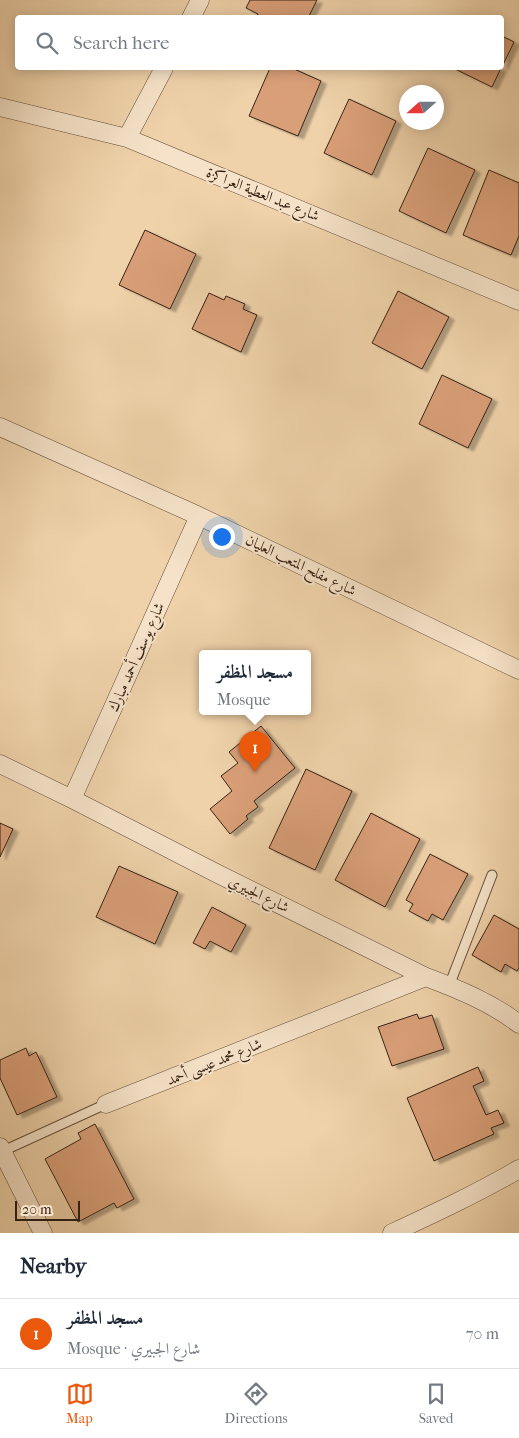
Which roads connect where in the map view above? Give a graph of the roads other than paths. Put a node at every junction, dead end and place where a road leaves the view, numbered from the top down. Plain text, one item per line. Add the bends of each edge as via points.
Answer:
1 (200, 0) edge
2 (192, 15) edge
3 (163, 70) edge
4 (0, 100) edge
5 (0, 107) edge
6 (34, 115) junction
7 (127, 138) junction
8 (519, 301) edge
9 (0, 427) edge
10 (199, 516) junction
11 (519, 670) edge
12 (0, 764) edge
13 (72, 799) junction
14 (492, 875) dead end
15 (426, 978) junction
16 (449, 986) junction
17 (519, 1024) edge
18 (106, 1104) joint
19 (2, 1149) edge
20 (519, 1169) edge
21 (43, 1233) edge
22 (392, 1233) edge

1 - 2 street
3 - 7 street
4 - 6 lane
5 - 6 street, شارع عبد العطية العراكزة
6 - 7 street, شارع عبد العطية العراكزة
7 - 8 street, شارع عبد العطية العراكزة
9 - 10 street, شارع مفلح المتعب العليان
10 - 11 street, شارع مفلح المتعب العليان
10 - 13 street, شارع يوسف أحمد مبارك
12 - 13 street, شارع الجبيري
13 - 15 street, شارع الجبيري
14 - 16 lane
15 - 16 street, شارع الجبيري
15 - 18 street, شارع محمد عيسى أحمد
16 - 17 street, شارع الجبيري via 496,1008
18 - 19 lane, شارع محمد عيسى أحمد
19 - 21 street
20 - 22 street

